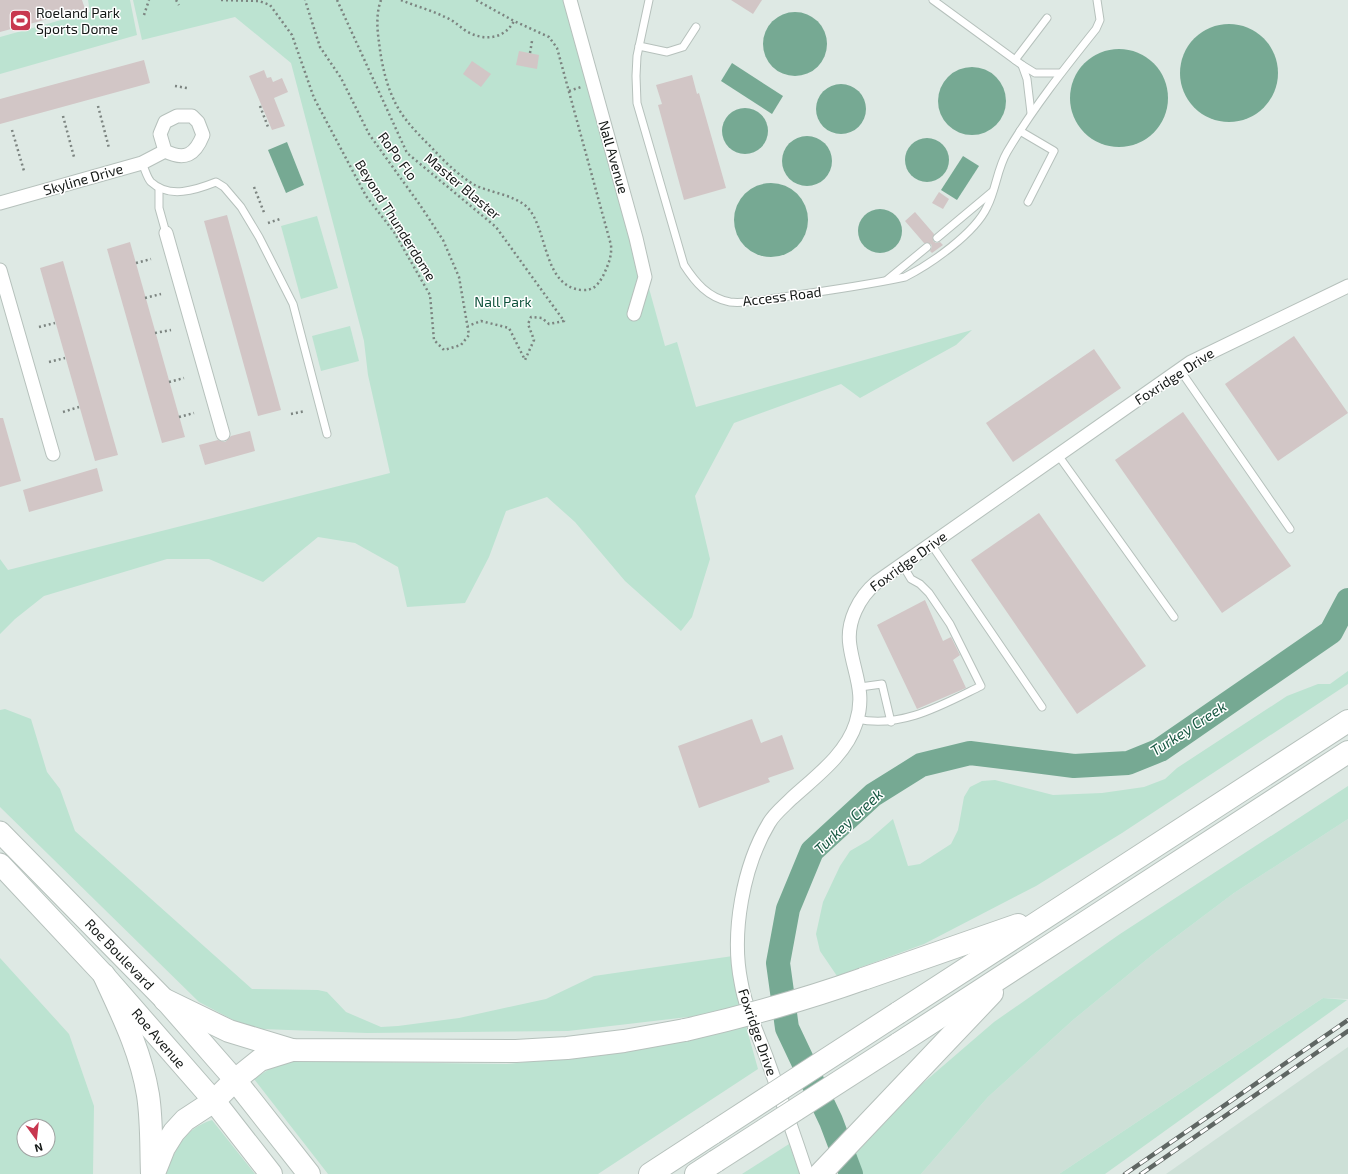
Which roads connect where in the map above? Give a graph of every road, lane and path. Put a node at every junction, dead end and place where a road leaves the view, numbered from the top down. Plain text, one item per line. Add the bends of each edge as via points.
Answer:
1 (148, 0) edge
2 (176, 0) edge
3 (221, 0) edge
4 (241, 0) edge
5 (305, 0) edge
6 (337, 0) edge
7 (381, 0) edge
8 (401, 0) edge
9 (476, 0) edge
10 (570, 0) edge
11 (650, 0) edge
12 (932, 0) edge
13 (1097, 0) edge
14 (179, 5) dead end
15 (144, 15) dead end
16 (1047, 18) dead end
17 (514, 21) junction
18 (696, 27) dead end
19 (532, 41) dead end
20 (639, 46) junction
21 (530, 53) dead end
22 (1015, 60) junction
23 (1022, 65) junction
24 (1060, 73) junction
25 (175, 86) dead end
26 (187, 88) dead end
27 (98, 106) dead end
28 (260, 106) dead end
29 (1031, 113) junction
30 (63, 116) dead end
31 (268, 127) dead end
32 (12, 130) dead end
33 (1020, 131) junction
34 (109, 148) dead end
35 (165, 151) dead end
36 (74, 157) dead end
37 (142, 163) junction
38 (24, 171) dead end
39 (254, 187) dead end
40 (159, 188) junction
41 (992, 192) junction
42 (1028, 202) dead end
43 (0, 203) edge
44 (265, 215) dead end
45 (280, 219) dead end
46 (268, 223) dead end
47 (166, 233) joint
48 (937, 238) dead end
49 (927, 247) dead end
50 (151, 259) dead end
51 (136, 263) dead end
52 (0, 270) edge
53 (886, 281) junction
54 (1348, 286) edge
55 (161, 294) dead end
56 (146, 298) dead end
57 (634, 314) dead end
58 (55, 323) dead end
59 (468, 326) junction
60 (40, 327) dead end
61 (171, 330) dead end
62 (155, 333) dead end
63 (65, 358) dead end
64 (49, 362) dead end
65 (1180, 370) junction
66 (184, 378) dead end
67 (169, 382) dead end
68 (79, 407) dead end
69 (305, 411) dead end
70 (63, 412) dead end
71 (194, 413) dead end
72 (291, 414) dead end
73 (179, 417) dead end
74 (224, 434) dead end
75 (327, 434) dead end
76 (53, 454) dead end
77 (1058, 455) junction
78 (1290, 529) dead end
79 (931, 544) junction
80 (902, 564) junction
81 (1174, 617) dead end
82 (860, 687) junction
83 (1042, 707) dead end
84 (857, 720) junction
85 (1348, 721) edge
86 (891, 722) junction
87 (1348, 752) edge
88 (0, 832) edge
89 (0, 864) edge
90 (1050, 914) junction
91 (1021, 963) junction
92 (104, 975) junction
93 (164, 1000) junction
94 (292, 1050) junction
95 (235, 1080) junction
96 (214, 1101) junction
97 (153, 1174) edge
98 (271, 1174) edge
99 (309, 1174) edge
100 (650, 1174) edge
101 (696, 1174) edge
102 (807, 1174) edge
103 (820, 1174) edge

1 - 15 path
2 - 14 path
3 - 4 path, Beyond Thunderdome
4 - 59 path, Beyond Thunderdome via 259,1 270,5 292,35 314,98 362,189 394,232 430,295 434,340 444,350 461,345 469,334
5 - 59 path, RoPo Flo via 320,47 341,78 369,134 443,240 459,277
6 - 59 path, Master Blaster via 407,153 496,227 564,321 549,324 542,318 531,318 528,324 534,340 525,360 509,328 481,321
7 - 17 path via 377,32 380,55 389,88 400,112 445,162 463,177 522,203 528,209 559,278 572,287 588,290 599,284 612,253 565,76 554,42
8 - 17 path via 446,17 478,36 499,36 511,28
9 - 17 path
10 - 57 street, Nall Avenue via 645,277
11 - 20 lane, Access Road
12 - 22 lane
13 - 24 lane, Access Road via 1100,20 1096,29
16 - 22 lane
18 - 20 lane via 683,47 667,52
19 - 21 path
20 - 53 lane, Access Road via 636,76 638,102 684,265 698,285 716,297 731,302
22 - 23 lane
23 - 24 lane via 1035,73
23 - 29 lane via 1027,79
24 - 29 lane, Access Road
25 - 26 path
27 - 34 path
28 - 31 path
29 - 33 lane, Access Road
30 - 36 path
32 - 38 path
33 - 41 lane, Access Road via 1005,155
33 - 42 lane via 1054,151
35 - 37 street, Skyline Drive
37 - 40 lane via 150,182
37 - 43 street, Skyline Drive
39 - 44 path
40 - 47 lane via 159,208
40 - 75 lane via 178,192 216,182 224,187 241,207 293,304
41 - 48 lane
41 - 53 lane, Access Road via 988,206 977,224 923,268 905,277
45 - 46 path
47 - 74 street
49 - 53 lane
50 - 51 path
52 - 76 street
54 - 65 street, Foxridge Drive via 1211,351
55 - 56 path
58 - 60 path
61 - 62 path
63 - 64 path
65 - 77 street, Foxridge Drive
65 - 78 lane
66 - 67 path
68 - 70 path
69 - 72 path
71 - 73 path
77 - 79 street, Foxridge Drive
77 - 81 lane
79 - 80 street, Foxridge Drive
79 - 83 lane
80 - 82 street, Foxridge Drive via 870,588 855,611 849,637
80 - 86 lane via 911,579 929,593 950,624 981,686 930,710
82 - 84 street, Foxridge Drive via 861,703
82 - 86 lane via 882,684
84 - 86 lane via 872,723
84 - 102 street, Foxridge Drive via 838,755 772,818 750,865 739,918 740,981
85 - 90 highway
87 - 91 highway
88 - 93 main road, Roe Boulevard
89 - 92 main road, Roe Boulevard
90 - 94 highway, bridge via 797,1002 743,1017 624,1041 516,1051
90 - 100 highway, bridge
91 - 101 highway, bridge
91 - 103 highway
92 - 96 main road, Roe Avenue
92 - 97 highway via 133,1039 142,1070 148,1095
93 - 94 highway via 229,1031
93 - 95 main road, Roe Boulevard
94 - 95 highway via 260,1060
95 - 96 highway
95 - 99 highway
96 - 97 highway via 185,1120 174,1132
96 - 98 highway

